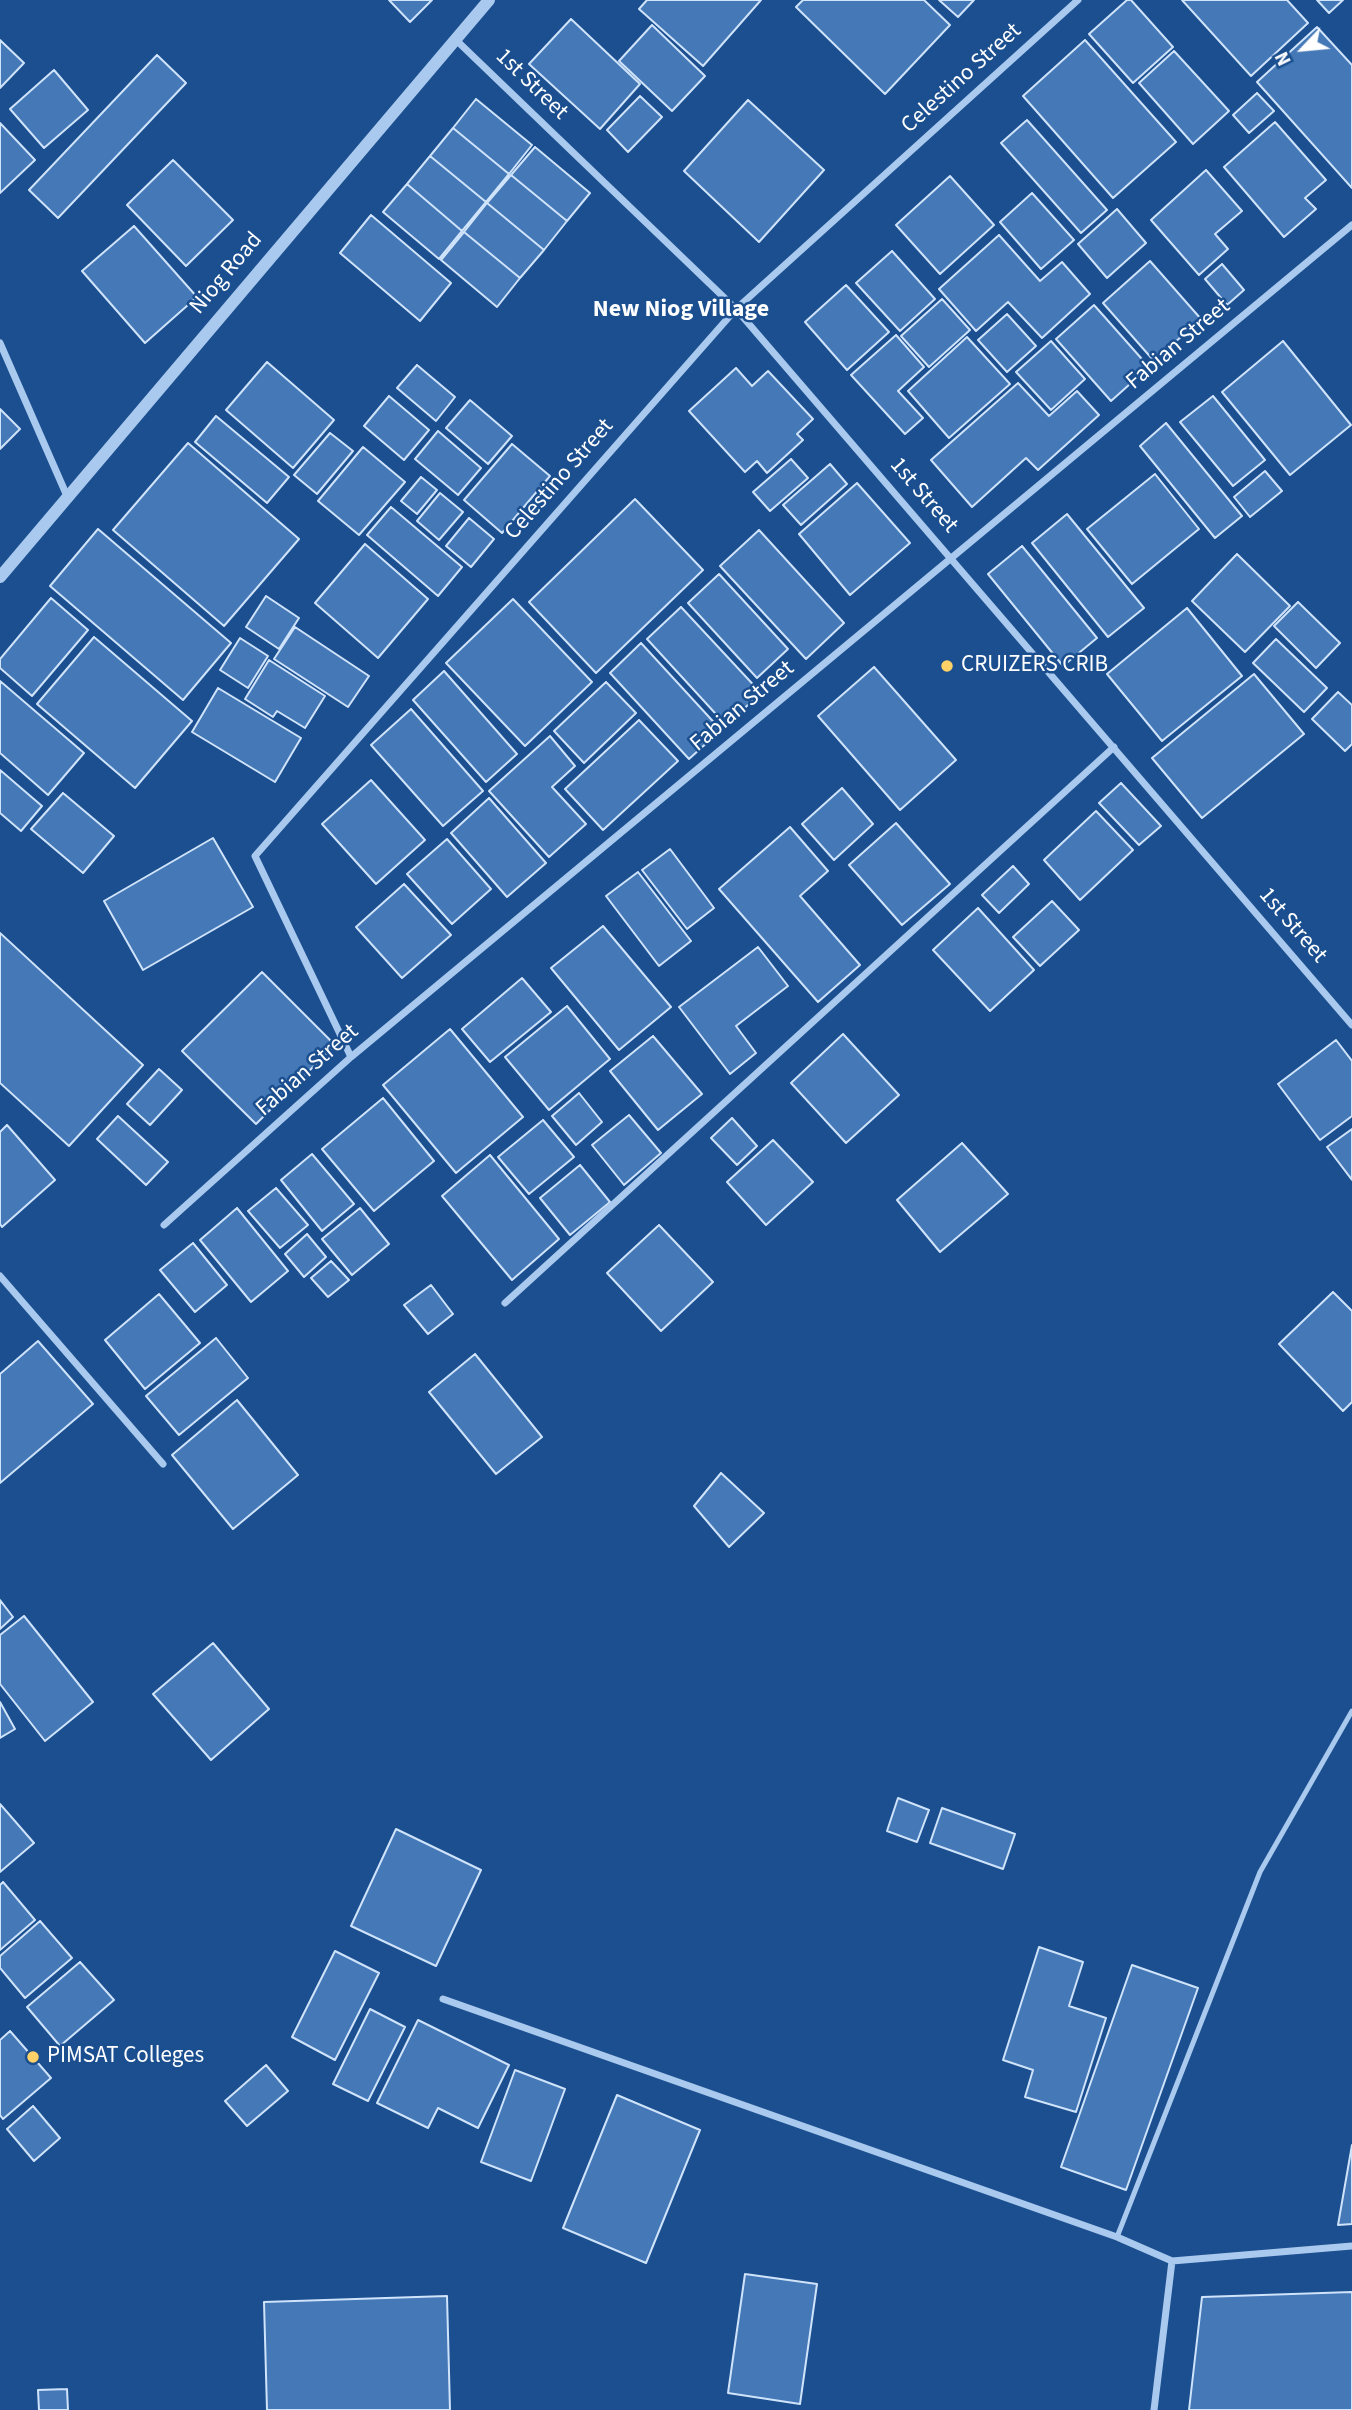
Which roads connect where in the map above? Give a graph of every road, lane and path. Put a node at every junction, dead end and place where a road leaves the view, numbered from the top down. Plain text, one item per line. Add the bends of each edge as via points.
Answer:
1 (489, 0) edge
2 (1078, 0) edge
3 (454, 38) junction
4 (1352, 225) edge
5 (736, 309) junction
6 (0, 344) edge
7 (67, 496) junction
8 (951, 558) junction
9 (0, 577) edge
10 (1114, 747) junction
11 (1352, 1025) edge
12 (351, 1057) junction
13 (164, 1225) dead end
14 (0, 1276) edge
15 (505, 1303) dead end
16 (163, 1464) dead end
17 (1352, 1711) edge
18 (443, 1999) dead end
19 (1117, 2237) junction
20 (1352, 2246) edge
21 (1172, 2261) junction
22 (1154, 2410) edge

1 - 3 street, Niog Road
2 - 5 street, Celestino Street
3 - 5 street, 1st Street
3 - 7 street, Niog Road
4 - 8 street, Fabian Street
5 - 8 street, 1st Street
5 - 12 street, Celestino Street via 256,856
6 - 7 street
7 - 9 street, Niog Road
8 - 10 street, 1st Street
8 - 12 street, Fabian Street
10 - 11 street, 1st Street
10 - 15 street
12 - 13 street, Fabian Street
14 - 16 street
17 - 19 lane via 1260,1872
18 - 19 street
19 - 21 street
20 - 21 street
21 - 22 street

